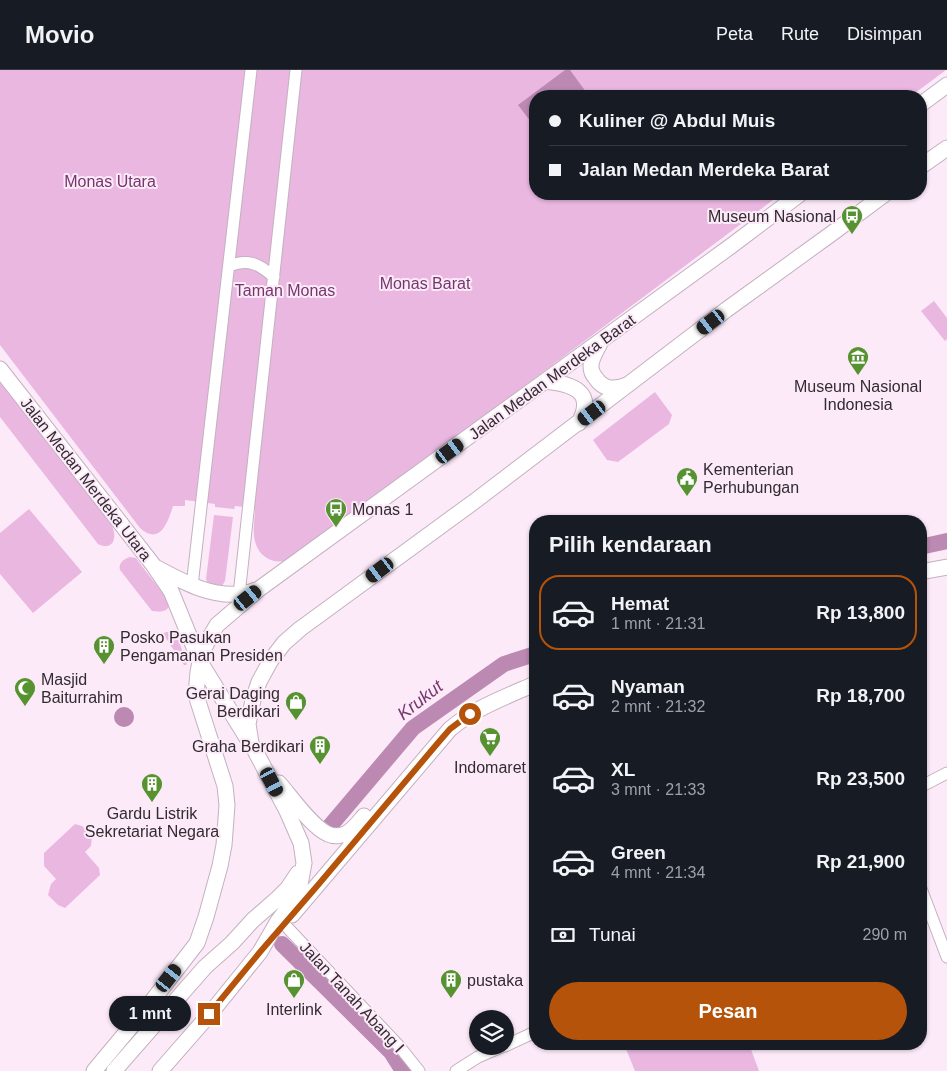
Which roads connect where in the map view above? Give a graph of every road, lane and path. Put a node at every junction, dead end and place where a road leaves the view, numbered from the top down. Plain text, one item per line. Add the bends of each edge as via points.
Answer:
1 (251, 70) edge
2 (296, 70) edge
3 (947, 85) edge
4 (927, 100) edge
5 (947, 148) edge
6 (927, 162) edge
7 (792, 200) edge
8 (877, 200) edge
9 (229, 266) junction
10 (274, 277) junction
11 (601, 342) junction
12 (0, 369) edge
13 (545, 381) junction
14 (631, 383) junction
15 (579, 423) junction
16 (154, 566) junction
17 (947, 568) edge
18 (927, 571) edge
19 (192, 586) junction
20 (260, 589) junction
21 (239, 595) junction
22 (200, 662) junction
23 (529, 676) edge
24 (529, 686) edge
25 (251, 743) junction
26 (260, 761) junction
27 (947, 773) edge
28 (927, 783) edge
29 (304, 863) junction
30 (927, 904) edge
31 (284, 924) junction
32 (260, 952) junction
33 (947, 956) edge
34 (529, 1035) edge
35 (514, 1041) edge
36 (483, 1055) edge
37 (94, 1071) edge
38 (114, 1071) edge
39 (160, 1071) edge
40 (419, 1071) edge
41 (456, 1071) edge

1 - 9 street
2 - 10 street
3 - 4 main road
5 - 6 main road
7 - 11 main road, Jalan Medan Merdeka Barat
8 - 14 main road
9 - 10 street via 248,262
9 - 19 street
10 - 21 street
11 - 13 main road, Jalan Medan Merdeka Barat
11 - 14 main road via 591,366 597,380 605,388 619,388
12 - 16 main road, Jalan Medan Merdeka Utara
13 - 15 main road via 561,382 579,392 585,403
13 - 20 main road, Jalan Medan Merdeka Barat
14 - 15 main road
15 - 25 main road via 284,643 270,660 253,700 248,724
16 - 19 main road
16 - 22 main road, Jalan Medan Merdeka Utara via 171,591
17 - 18 main road
19 - 21 main road via 213,593
20 - 21 main road
20 - 22 main road, Jalan Medan Merdeka Barat via 217,626 206,643
22 - 25 main road, Jalan Medan Merdeka Utara
22 - 37 main road, Jalan Medan Merdeka Barat via 196,695 222,777 226,805 224,845 211,900 196,943
23 - 26 main road via 492,691 445,721 347,833 337,836 317,827
24 - 31 main road via 494,701 450,729
25 - 26 main road
26 - 29 main road via 301,843
27 - 28 street
29 - 32 main road via 292,904
29 - 38 main road via 288,888 205,967
30 - 33 street
31 - 32 main road
31 - 40 street, Jalan Tanah Abang I
32 - 39 main road
34 - 35 street
36 - 41 street

